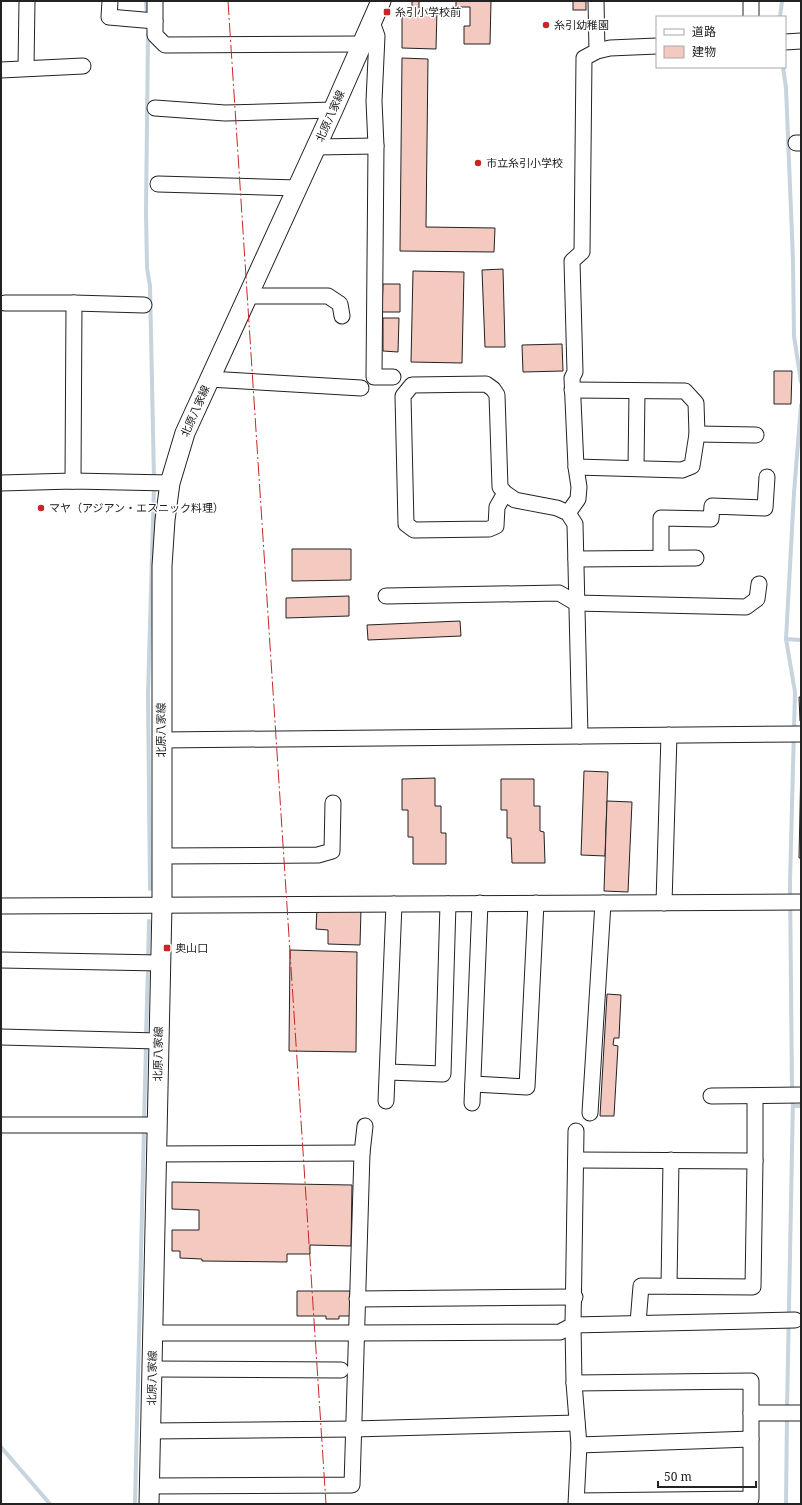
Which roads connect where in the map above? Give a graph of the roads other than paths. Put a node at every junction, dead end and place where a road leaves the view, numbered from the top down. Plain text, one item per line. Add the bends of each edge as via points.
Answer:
1 (27, 1) edge
2 (110, 1) edge
3 (155, 1) edge
4 (381, 1) edge
5 (596, 1) edge
6 (751, 1) edge
7 (750, 16) edge
8 (155, 21) junction
9 (372, 22) junction
10 (801, 41) edge
11 (786, 42) edge
12 (361, 44) junction
13 (656, 46) edge
14 (597, 51) junction
15 (83, 66) dead end
16 (26, 68) junction
17 (1, 70) edge
18 (155, 108) dead end
19 (333, 110) junction
20 (376, 146) junction
21 (316, 147) junction
22 (158, 184) dead end
23 (297, 188) junction
24 (247, 296) junction
25 (5, 303) dead end
26 (74, 303) junction
27 (144, 305) dead end
28 (342, 316) dead end
29 (393, 377) dead end
30 (209, 379) junction
31 (361, 388) dead end
32 (572, 390) junction
33 (637, 391) junction
34 (697, 434) junction
35 (756, 435) dead end
36 (576, 467) junction
37 (636, 468) junction
38 (767, 477) dead end
39 (73, 481) junction
40 (1, 483) edge
41 (170, 483) junction
42 (505, 494) junction
43 (568, 513) junction
44 (661, 558) junction
45 (696, 558) dead end
46 (576, 559) junction
47 (759, 584) dead end
48 (386, 596) dead end
49 (576, 603) junction
50 (801, 734) edge
51 (669, 735) junction
52 (580, 736) junction
53 (161, 740) junction
54 (333, 803) dead end
55 (162, 856) junction
56 (801, 902) edge
57 (480, 903) junction
58 (536, 903) junction
59 (602, 903) junction
60 (664, 903) junction
61 (394, 904) junction
62 (448, 904) junction
63 (162, 905) junction
64 (1, 906) edge
65 (1, 960) edge
66 (160, 963) junction
67 (1, 1037) edge
68 (158, 1041) junction
69 (388, 1072) junction
70 (472, 1084) junction
71 (801, 1095) edge
72 (711, 1096) dead end
73 (755, 1096) junction
74 (386, 1101) dead end
75 (472, 1102) dead end
76 (590, 1113) dead end
77 (1, 1125) edge
78 (157, 1125) junction
79 (365, 1126) dead end
80 (576, 1130) dead end
81 (362, 1153) junction
82 (156, 1154) junction
83 (576, 1160) junction
84 (671, 1160) junction
85 (755, 1161) junction
86 (670, 1286) junction
87 (574, 1297) junction
88 (357, 1299) junction
89 (795, 1320) dead end
90 (638, 1323) junction
91 (573, 1325) junction
92 (152, 1333) junction
93 (356, 1333) junction
94 (153, 1369) junction
95 (341, 1370) dead end
96 (574, 1383) junction
97 (751, 1413) junction
98 (801, 1413) edge
99 (577, 1423) junction
100 (354, 1429) junction
101 (150, 1431) junction
102 (751, 1439) junction
103 (579, 1444) junction
104 (149, 1495) edge
105 (576, 1503) edge

1 - 16 street
2 - 8 street via 109,17
3 - 8 street
4 - 9 main road, 北原八家線
5 - 14 street
6 - 7 street
8 - 12 street via 156,35 165,46
9 - 12 main road, 北原八家線
9 - 20 street via 377,36 374,101
10 - 11 street
12 - 19 main road, 北原八家線
13 - 14 street
14 - 32 street via 584,58 582,252 572,261 575,372
15 - 16 street
16 - 17 street
18 - 19 street via 225,113
19 - 21 main road, 北原八家線
20 - 21 street
20 - 29 street via 374,377
21 - 23 main road, 北原八家線
22 - 23 street
23 - 24 main road, 北原八家線
24 - 28 street via 328,296 340,304
24 - 30 main road, 北原八家線
25 - 26 street
26 - 27 street
26 - 39 street
30 - 31 street
30 - 41 main road, 北原八家線 via 185,433
32 - 33 street
32 - 36 street
33 - 34 street via 685,392 696,404
33 - 37 street
34 - 35 street
34 - 37 street via 692,466 682,470
36 - 37 street
36 - 43 street via 578,499
38 - 44 street via 765,508 712,506 711,519 661,518
39 - 40 street
39 - 41 street
41 - 53 main road, 北原八家線 via 162,566
42 - 42 street via 497,506 496,526 489,529 414,530 406,524 403,396 412,385 486,384 493,389 497,394 500,487
42 - 43 street via 515,500 557,508
43 - 46 street via 575,524
44 - 45 street
44 - 46 street
46 - 49 street
47 - 49 street via 757,599 746,607
48 - 49 street via 559,593
49 - 52 street
50 - 51 street
51 - 52 street
51 - 60 street
52 - 53 street
53 - 55 main road, 北原八家線
54 - 55 street via 332,851 318,855
55 - 63 main road, 北原八家線
56 - 60 street
57 - 58 street
57 - 62 street
57 - 70 street
58 - 59 street
58 - 70 street via 528,1087
59 - 60 street
59 - 76 street
61 - 62 street
61 - 63 street
61 - 69 street
62 - 69 street via 443,1074
63 - 64 street
63 - 66 main road, 北原八家線
65 - 66 street
66 - 68 main road, 北原八家線
67 - 68 street
68 - 78 main road, 北原八家線
69 - 74 street
70 - 75 street
71 - 73 street
72 - 73 street
73 - 85 street
77 - 78 street
78 - 82 main road, 北原八家線
79 - 81 street
80 - 83 street
81 - 82 street
81 - 88 street
82 - 92 main road, 北原八家線
83 - 84 street
83 - 87 street
84 - 85 street
84 - 86 street
85 - 86 street via 753,1287
86 - 90 street via 642,1286
87 - 88 street
87 - 91 street
88 - 93 street
89 - 90 street
90 - 91 street
91 - 93 street via 560,1332
91 - 96 street
92 - 93 street
92 - 94 main road, 北原八家線
93 - 100 street
94 - 95 street
94 - 101 main road, 北原八家線
96 - 97 street via 751,1381
96 - 99 street
97 - 98 street
97 - 102 street
99 - 100 street
99 - 103 street
100 - 101 street
100 - 104 street via 352,1485
101 - 104 main road, 北原八家線
102 - 103 street
102 - 105 street via 751,1499
103 - 105 street

